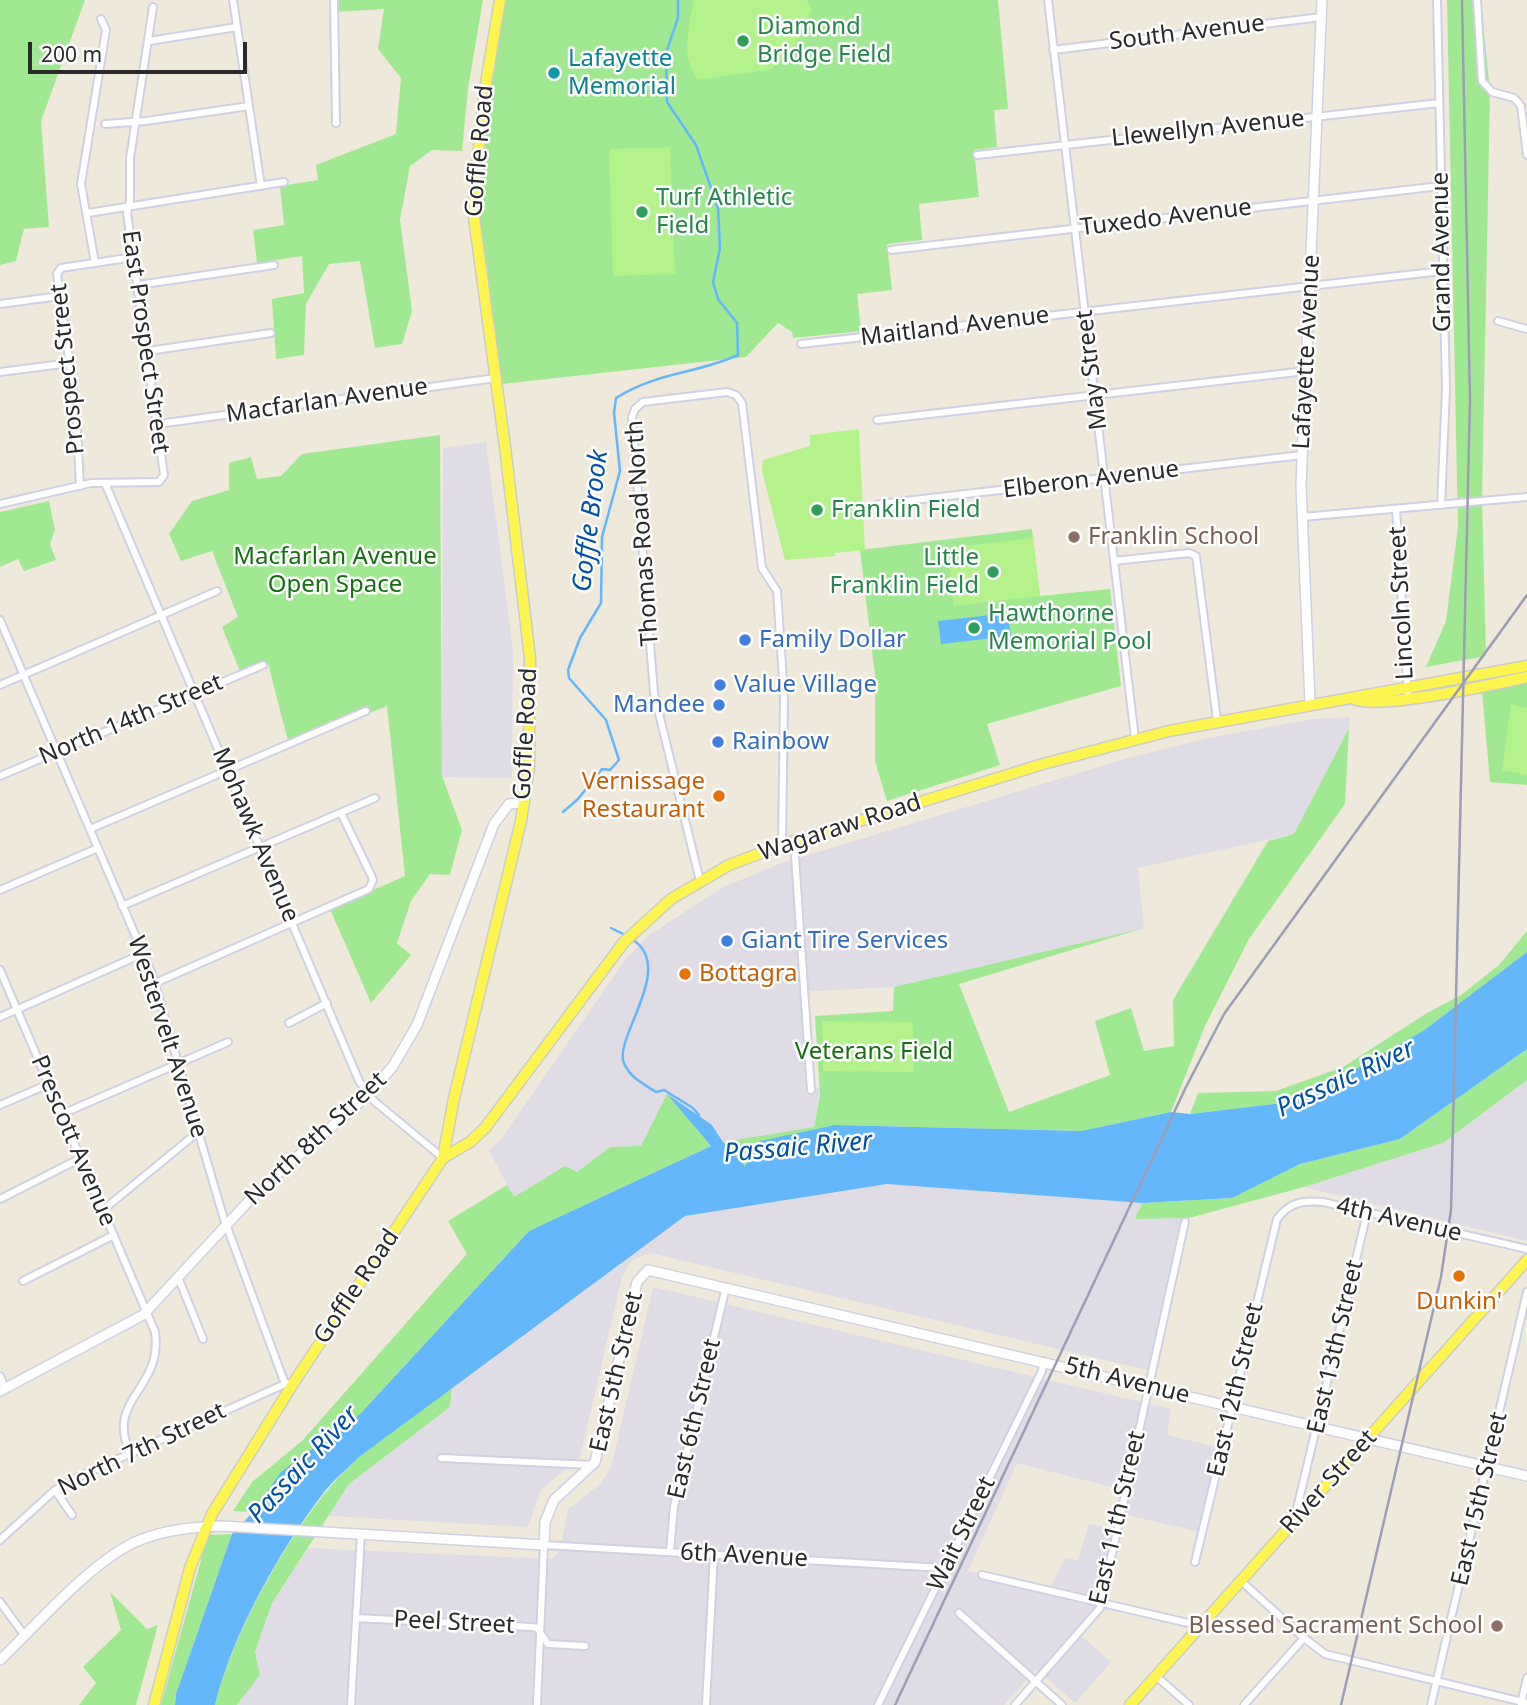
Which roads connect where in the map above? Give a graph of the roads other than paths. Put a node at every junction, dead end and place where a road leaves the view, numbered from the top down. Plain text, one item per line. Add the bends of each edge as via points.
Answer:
1 (233, 0) edge
2 (334, 0) edge
3 (500, 0) edge
4 (1048, 0) edge
5 (1322, 0) edge
6 (1437, 0) edge
7 (1477, 0) edge
8 (153, 7) dead end
9 (1321, 17) junction
10 (101, 19) dead end
11 (237, 27) junction
12 (149, 41) junction
13 (1053, 50) junction
14 (1438, 103) junction
15 (249, 106) junction
16 (1317, 117) junction
17 (136, 122) junction
18 (336, 123) dead end
19 (105, 124) dead end
20 (1066, 145) junction
21 (978, 155) dead end
22 (1527, 155) edge
23 (284, 182) dead end
24 (261, 186) junction
25 (1440, 186) junction
26 (1313, 201) junction
27 (129, 206) junction
28 (88, 213) junction
29 (1076, 229) junction
30 (891, 250) dead end
31 (134, 257) junction
32 (95, 263) junction
33 (274, 265) dead end
34 (1442, 271) junction
35 (138, 285) junction
36 (1310, 286) junction
37 (60, 296) junction
38 (0, 304) edge
39 (1086, 312) junction
40 (1498, 321) dead end
41 (1527, 329) edge
42 (271, 333) dead end
43 (801, 344) dead end
44 (148, 351) junction
45 (70, 363) junction
46 (1306, 370) junction
47 (0, 372) edge
48 (496, 378) junction
49 (1095, 395) junction
50 (877, 420) dead end
51 (158, 424) junction
52 (1302, 455) junction
53 (1105, 478) junction
54 (105, 483) junction
55 (79, 486) junction
56 (1527, 497) edge
57 (0, 498) edge
58 (0, 504) edge
59 (879, 504) dead end
60 (1441, 505) junction
61 (1396, 509) junction
62 (1301, 517) junction
63 (1114, 561) junction
64 (217, 591) dead end
65 (162, 616) junction
66 (0, 620) edge
67 (263, 665) dead end
68 (1527, 666) edge
69 (23, 675) junction
70 (1527, 677) edge
71 (0, 685) edge
72 (1407, 692) junction
73 (195, 693) junction
74 (1310, 703) junction
75 (366, 711) dead end
76 (1217, 720) junction
77 (1135, 740) junction
78 (57, 752) junction
79 (228, 770) junction
80 (0, 776) edge
81 (375, 799) dead end
82 (524, 803) junction
83 (341, 813) junction
84 (90, 829) junction
85 (793, 842) junction
86 (782, 845) junction
87 (261, 847) junction
88 (98, 848) junction
89 (700, 881) junction
90 (0, 890) edge
91 (122, 906) junction
92 (294, 924) junction
93 (142, 954) junction
94 (0, 970) edge
95 (155, 983) junction
96 (327, 1003) junction
97 (17, 1009) junction
98 (0, 1017) edge
99 (289, 1023) dead end
100 (228, 1042) dead end
101 (178, 1064) junction
102 (48, 1084) junction
103 (811, 1090) dead end
104 (368, 1095) junction
105 (0, 1105) edge
106 (62, 1114) junction
107 (198, 1132) junction
108 (81, 1158) junction
109 (443, 1158) junction
110 (0, 1199) edge
111 (103, 1210) junction
112 (1367, 1213) junction
113 (1277, 1219) joint
114 (1185, 1222) dead end
115 (225, 1224) junction
116 (114, 1235) junction
117 (1527, 1249) edge
118 (1527, 1260) edge
119 (178, 1277) junction
120 (23, 1281) dead end
121 (726, 1287) junction
122 (1527, 1292) edge
123 (146, 1311) junction
124 (203, 1339) dead end
125 (1043, 1362) junction
126 (0, 1376) edge
127 (296, 1379) junction
128 (285, 1384) junction
129 (1149, 1387) junction
130 (3, 1389) edge
131 (1232, 1406) junction
132 (1318, 1427) junction
133 (1368, 1438) junction
134 (130, 1453) junction
135 (441, 1458) dead end
136 (594, 1465) junction
137 (1487, 1466) junction
138 (1527, 1476) edge
139 (55, 1490) junction
140 (72, 1515) dead end
141 (1293, 1522) junction
142 (205, 1527) junction
143 (361, 1534) junction
144 (0, 1540) edge
145 (544, 1545) junction
146 (670, 1552) junction
147 (714, 1554) junction
148 (1195, 1562) dead end
149 (943, 1568) junction
150 (982, 1575) dead end
151 (1241, 1581) junction
152 (0, 1602) edge
153 (1101, 1602) junction
154 (959, 1613) dead end
155 (356, 1618) junction
156 (1201, 1626) junction
157 (541, 1633) junction
158 (25, 1636) junction
159 (1304, 1638) junction
160 (585, 1646) dead end
161 (0, 1660) edge
162 (1156, 1676) junction
163 (1527, 1678) edge
164 (1436, 1681) junction
165 (1036, 1682) junction
166 (1523, 1703) edge
167 (154, 1705) edge
168 (351, 1705) edge
169 (537, 1705) edge
170 (706, 1705) edge
171 (878, 1705) edge
172 (1015, 1705) edge
173 (1062, 1705) edge
174 (1130, 1705) edge
175 (1189, 1705) edge
176 (1244, 1705) edge
177 (1431, 1705) edge

1 - 11 street
2 - 18 street
3 - 48 main road, Goffle Road via 484,95 473,210
4 - 13 street, May Street
5 - 9 main road, Lafayette Avenue
6 - 14 street, Grand Avenue
7 - 22 street via 1482,81 1492,92 1514,98 1521,106
8 - 12 street, East Prospect Street
9 - 13 street, South Avenue
9 - 16 main road, Lafayette Avenue
10 - 28 street via 106,30 81,184
11 - 12 street
11 - 15 street
12 - 17 street, East Prospect Street
13 - 20 street, May Street
14 - 16 street, Llewellyn Avenue
14 - 25 street, Grand Avenue
15 - 17 street
15 - 24 street
16 - 20 street, Llewellyn Avenue
16 - 26 main road, Lafayette Avenue
17 - 19 street
17 - 27 street, East Prospect Street
20 - 21 street, Llewellyn Avenue
20 - 29 street, May Street
23 - 24 street
24 - 27 street
25 - 26 street, Tuxedo Avenue
25 - 34 street, Grand Avenue
26 - 29 street, Tuxedo Avenue
26 - 36 main road, Lafayette Avenue
27 - 28 street
27 - 31 street, East Prospect Street
28 - 32 street
29 - 30 street, Tuxedo Avenue
29 - 39 street, May Street
31 - 32 street
31 - 35 street, East Prospect Street
32 - 37 street, Prospect Street via 58,270
33 - 35 street
34 - 36 street, Maitland Avenue
34 - 60 street, Grand Avenue via 1446,389
35 - 44 street, East Prospect Street
36 - 39 street, Maitland Avenue
36 - 46 main road, Lafayette Avenue
37 - 38 street
37 - 45 street, Prospect Street
39 - 43 street, Maitland Avenue
39 - 49 street, May Street
40 - 41 street
42 - 44 street
44 - 51 street, East Prospect Street
45 - 47 street
45 - 55 street, Prospect Street
46 - 49 street
46 - 52 main road, Lafayette Avenue
48 - 51 street, Macfarlan Avenue
48 - 82 main road, Goffle Road via 530,658 530,751
49 - 50 street
49 - 53 street, May Street
51 - 54 street, East Prospect Street via 164,470 159,482
52 - 53 street, Elberon Avenue
52 - 62 main road, Lafayette Avenue
53 - 59 street, Elberon Avenue
53 - 63 street, May Street
54 - 55 street
54 - 65 street, Mohawk Avenue
55 - 58 street
56 - 60 street
57 - 58 street
60 - 61 street
61 - 62 street
61 - 72 street, Lincoln Street
62 - 74 main road, Lafayette Avenue
63 - 76 street via 1196,556
63 - 77 street, May Street
64 - 65 street
65 - 69 street
65 - 73 street, Mohawk Avenue
66 - 69 street, Westervelt Avenue
67 - 73 street, North 14th Street
68 - 72 main road, Wagaraw Road
69 - 71 street
69 - 78 street, Westervelt Avenue
70 - 72 main road, Wagaraw Road
72 - 74 main road, Wagaraw Road via 1362,702
73 - 78 street, North 14th Street
73 - 79 street, Mohawk Avenue
74 - 76 main road, Wagaraw Road
75 - 79 street
76 - 77 main road, Wagaraw Road
77 - 85 main road, Wagaraw Road
78 - 80 street, North 14th Street
78 - 84 street, Westervelt Avenue
79 - 84 street
79 - 87 street, Mohawk Avenue
81 - 83 street
82 - 104 main road, North 8th Street via 507,805 494,824 417,1025 393,1066
82 - 109 main road, Goffle Road
83 - 87 street
83 - 92 street via 373,880 369,889
84 - 88 street, Westervelt Avenue
85 - 86 main road, Wagaraw Road
85 - 103 street
86 - 89 main road, Wagaraw Road
86 - 89 street, Thomas Road North via 784,695 777,591 762,568 742,403 727,392 643,402 632,417 654,693
87 - 91 street
87 - 92 street, Mohawk Avenue
88 - 90 street
88 - 91 street, Westervelt Avenue
89 - 109 main road, Wagaraw Road via 658,909 624,942 485,1128
91 - 93 street, Westervelt Avenue
92 - 95 street
92 - 96 street, Mohawk Avenue
93 - 95 street, Westervelt Avenue
93 - 97 street
94 - 97 street, Prescott Avenue
95 - 101 street, Westervelt Avenue
96 - 99 street
96 - 104 street, Mohawk Avenue
97 - 98 street
97 - 102 street, Prescott Avenue
100 - 101 street
101 - 106 street
101 - 107 street, Westervelt Avenue
102 - 105 street
102 - 106 street, Prescott Avenue
104 - 109 street, Mohawk Avenue
104 - 115 main road, North 8th Street
106 - 108 street, Prescott Avenue
107 - 111 street
107 - 115 street, Westervelt Avenue
108 - 110 street
108 - 111 street, Prescott Avenue
109 - 127 main road, Goffle Road
111 - 116 street, Prescott Avenue
112 - 113 street, 4th Avenue via 1306,1200 1288,1207
112 - 117 street, 4th Avenue
112 - 132 street, East 13th Street
113 - 131 street, East 12th Street
114 - 129 street, East 11th Street
115 - 119 main road, North 8th Street
115 - 128 street, Westervelt Avenue
116 - 120 street
116 - 123 street, Prescott Avenue
118 - 133 main road, River Street
119 - 123 main road, North 8th Street
119 - 124 street
121 - 125 main road, 5th Avenue
121 - 136 main road, East 5th Street via 652,1270 640,1276
121 - 146 street, East 6th Street via 674,1506
122 - 137 street, East 15th Street
123 - 130 main road, North 8th Street
123 - 134 street, Prescott Avenue via 155,1332 155,1363 123,1418 122,1434
125 - 129 main road, 5th Avenue
125 - 149 street, Wait Street
126 - 130 street
127 - 128 street, North 7th Street
127 - 142 main road, Goffle Road
128 - 134 street, North 7th Street
129 - 131 main road, 5th Avenue
129 - 153 street, East 11th Street
131 - 132 main road, 5th Avenue
131 - 148 street, East 12th Street
132 - 133 main road, 5th Avenue
132 - 141 street, East 13th Street
133 - 137 main road, 5th Avenue
133 - 141 main road, River Street
134 - 139 street, North 7th Street
135 - 136 street
136 - 145 main road, East 5th Street via 554,1500 545,1522
137 - 138 main road, 5th Avenue
137 - 164 street, East 15th Street
139 - 140 street
139 - 144 street, North 7th Street
141 - 151 main road, River Street
142 - 143 main road
142 - 158 main road via 169,1531 121,1550
142 - 167 main road, Goffle Road
143 - 145 main road
143 - 155 street
145 - 146 street, 6th Avenue
145 - 157 street, East 5th Street
146 - 147 street, 6th Avenue
147 - 149 street, 6th Avenue
147 - 170 street
149 - 171 street, Wait Street
150 - 153 street
151 - 156 main road, River Street
151 - 159 street
152 - 158 street
153 - 156 street
153 - 165 street, East 11th Street via 1096,1615
154 - 165 street
155 - 157 street, Peel Street via 532,1627
155 - 168 street
156 - 162 main road, River Street
157 - 160 street, Peel Street via 548,1644
157 - 169 street, East 5th Street
158 - 161 main road
159 - 164 street via 1325,1654
159 - 176 street
162 - 174 main road, River Street
162 - 175 street
163 - 166 street
164 - 166 street
164 - 177 street, East 15th Street
165 - 172 street, East 11th Street
165 - 173 street

